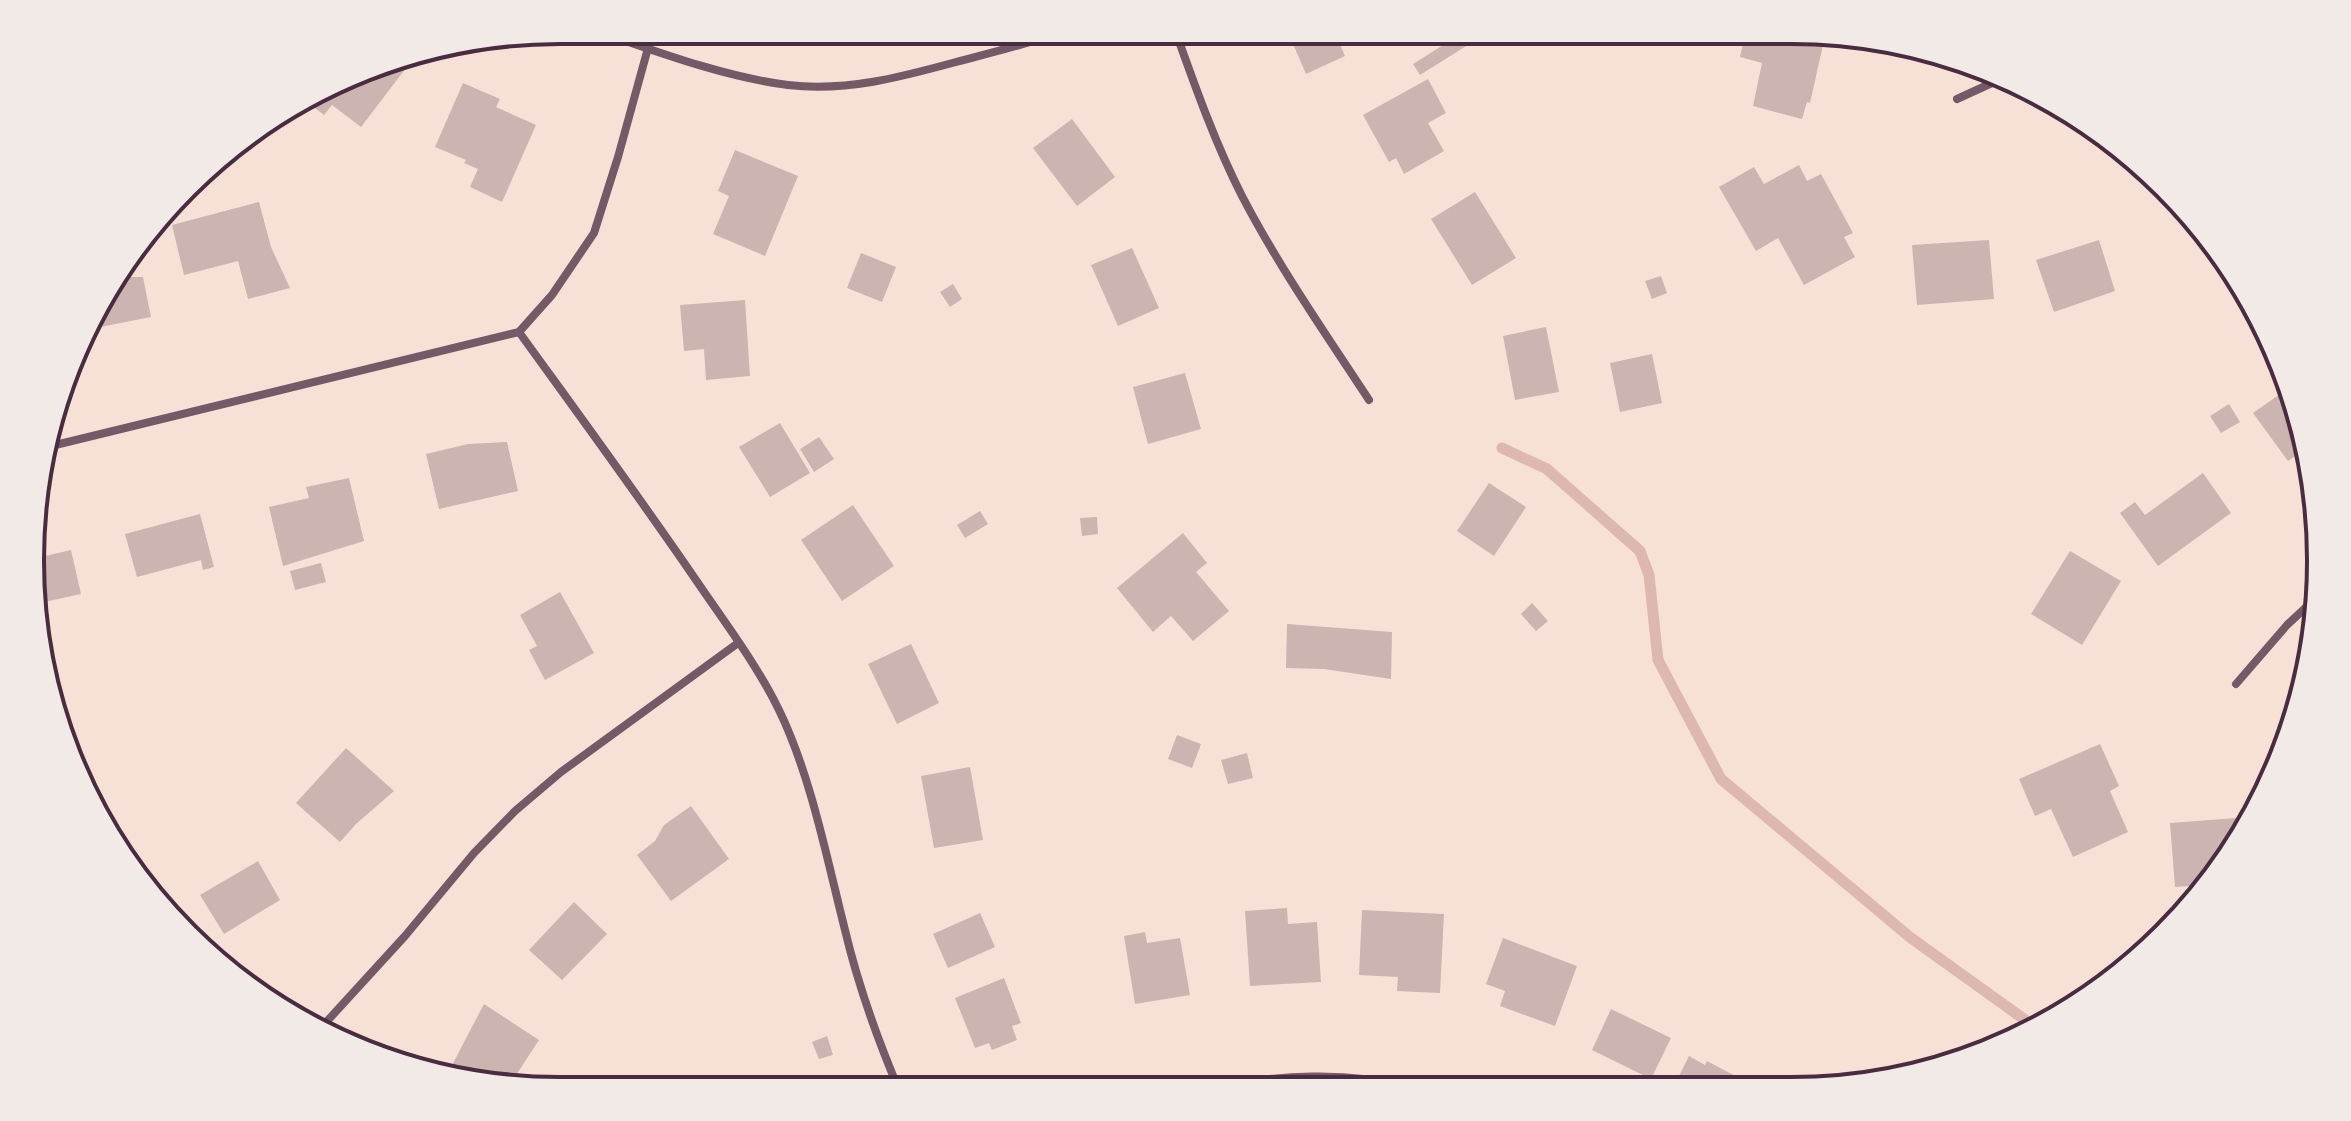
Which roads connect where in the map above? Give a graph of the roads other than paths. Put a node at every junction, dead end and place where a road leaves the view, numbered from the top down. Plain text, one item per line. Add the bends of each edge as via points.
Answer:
1 (636, 44) edge
2 (1025, 44) edge
3 (1180, 44) edge
4 (648, 48) junction
5 (1990, 84) edge
6 (1957, 99) dead end
7 (519, 332) junction
8 (1369, 400) dead end
9 (58, 444) edge
10 (2305, 608) edge
11 (738, 643) junction
12 (2236, 684) dead end
13 (327, 1021) edge
14 (893, 1077) edge
15 (1273, 1077) edge
16 (1347, 1077) edge

1 - 4 street
2 - 4 street via 893,79 830,87 743,76
3 - 8 street via 1241,194
4 - 7 street via 594,233
5 - 6 street
7 - 9 street
7 - 11 street
10 - 12 street
11 - 13 street via 515,811
11 - 14 street via 761,676 794,746 874,1032
15 - 16 street

